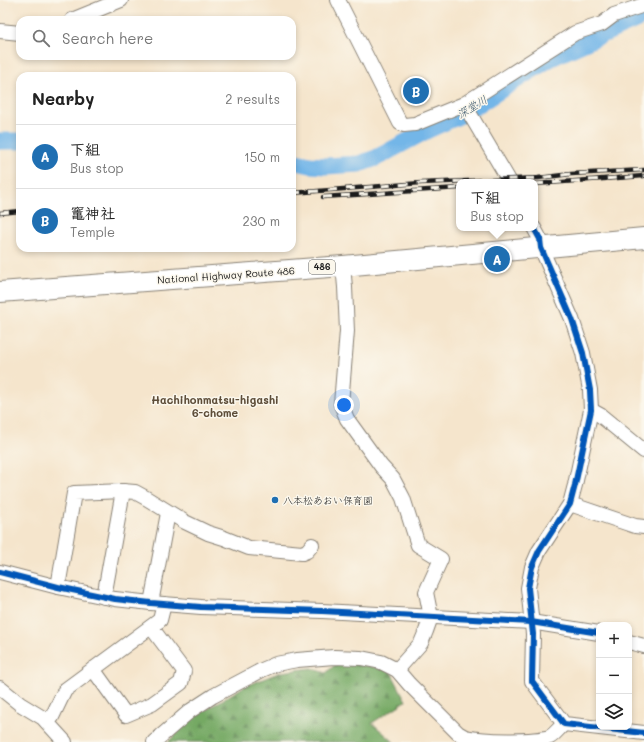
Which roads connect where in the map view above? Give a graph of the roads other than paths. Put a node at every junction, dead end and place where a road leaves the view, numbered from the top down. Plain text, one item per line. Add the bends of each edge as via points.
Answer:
1 (121, 0) edge
2 (338, 0) edge
3 (644, 5) edge
4 (82, 16) edge
5 (0, 31) edge
6 (16, 33) edge
7 (467, 108) junction
8 (508, 179) edge
9 (536, 231) edge
10 (644, 238) edge
11 (541, 248) junction
12 (342, 266) junction
13 (0, 292) edge
14 (591, 410) junction
15 (644, 450) edge
16 (123, 491) junction
17 (570, 504) junction
18 (168, 513) junction
19 (644, 527) edge
20 (312, 545) dead end
21 (0, 572) edge
22 (58, 587) junction
23 (104, 596) junction
24 (158, 603) junction
25 (431, 617) junction
26 (531, 622) junction
27 (151, 627) junction
28 (596, 633) edge
29 (632, 643) edge
30 (644, 646) edge
31 (93, 670) junction
32 (397, 670) junction
33 (0, 688) edge
34 (47, 722) junction
35 (564, 724) junction
36 (644, 733) edge
37 (65, 742) edge
38 (154, 742) edge

1 - 4 street
2 - 7 street via 400,122 404,125 415,124
3 - 7 street via 614,15 602,24 575,33
5 - 6 street
7 - 8 street
9 - 11 street
10 - 11 highway, National Highway Route 486 / 486
11 - 12 highway, National Highway Route 486 / 486
11 - 14 street via 572,319 583,353
12 - 13 highway, National Highway Route 486 / 486
12 - 25 street via 347,331 341,404 347,419 397,485 418,545 441,559 426,592
14 - 15 street
14 - 17 street
16 - 18 street via 135,492
16 - 22 street via 74,493
16 - 23 street
17 - 19 street
17 - 26 street via 539,551 532,567 528,588
18 - 20 street via 208,533 249,548 302,553
18 - 24 street
21 - 22 street
22 - 23 street
23 - 24 street
24 - 25 street
24 - 27 street via 160,620
25 - 26 street
25 - 32 street via 421,643
26 - 28 street
26 - 35 street via 532,681
27 - 31 street
27 - 31 street via 184,671 181,682 152,704 126,715
29 - 30 street
31 - 34 street via 65,690 52,718
32 - 35 street via 458,733 465,737 518,742 539,741 550,736
32 - 38 street via 381,662 361,658 334,657 276,664 213,696 190,711
33 - 34 street
34 - 37 street
35 - 36 street

